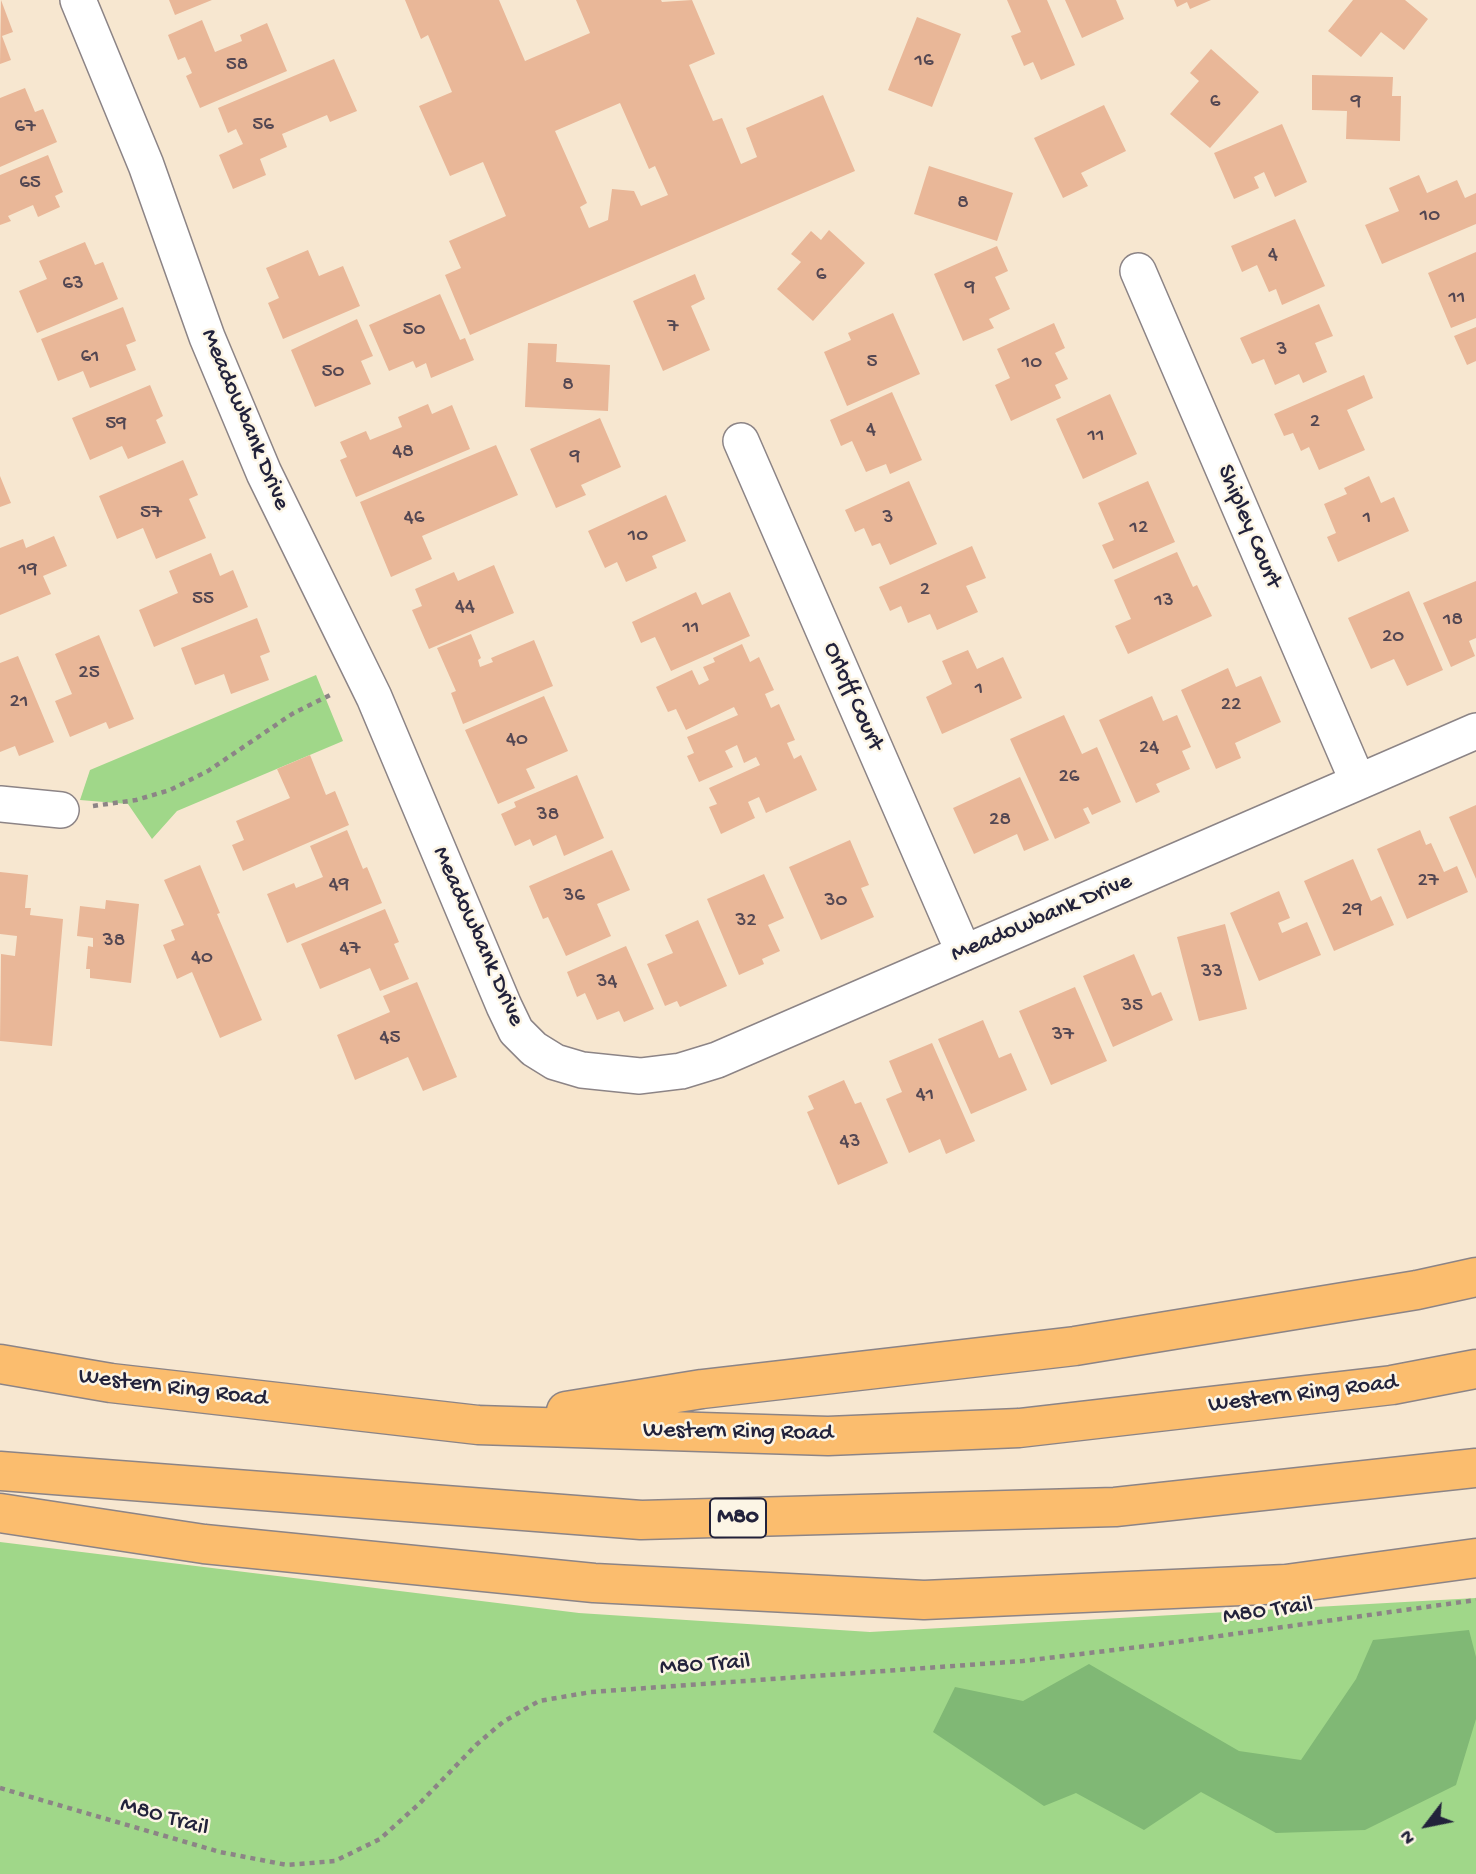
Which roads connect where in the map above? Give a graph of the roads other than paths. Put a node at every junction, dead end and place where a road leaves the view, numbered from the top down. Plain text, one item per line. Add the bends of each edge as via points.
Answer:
1 (78, 0) edge
2 (1138, 271) dead end
3 (741, 441) dead end
4 (1476, 731) edge
5 (1358, 782) junction
6 (0, 804) edge
7 (61, 810) road end
8 (964, 953) junction
9 (1476, 1277) edge
10 (0, 1364) edge
11 (1476, 1369) edge
12 (478, 1425) junction
13 (1476, 1468) edge
14 (0, 1471) edge
15 (0, 1513) edge
16 (1476, 1558) edge

1 - 8 street, Meadowbank Drive via 264,473 374,697 516,1031 555,1062 582,1070 640,1076 681,1072
2 - 5 street, Shipley Court
3 - 8 street, Orloff Court
4 - 5 street, Meadowbank Drive
5 - 8 street, Meadowbank Drive
6 - 7 street
9 - 12 highway via 1075,1346 702,1389
10 - 12 highway, Western Ring Road via 111,1383
11 - 12 highway, Western Ring Road via 1392,1385 1019,1428 828,1436
13 - 14 highway, M80 via 1115,1507 641,1520
15 - 16 highway via 204,1544 594,1583 924,1600 1286,1584

